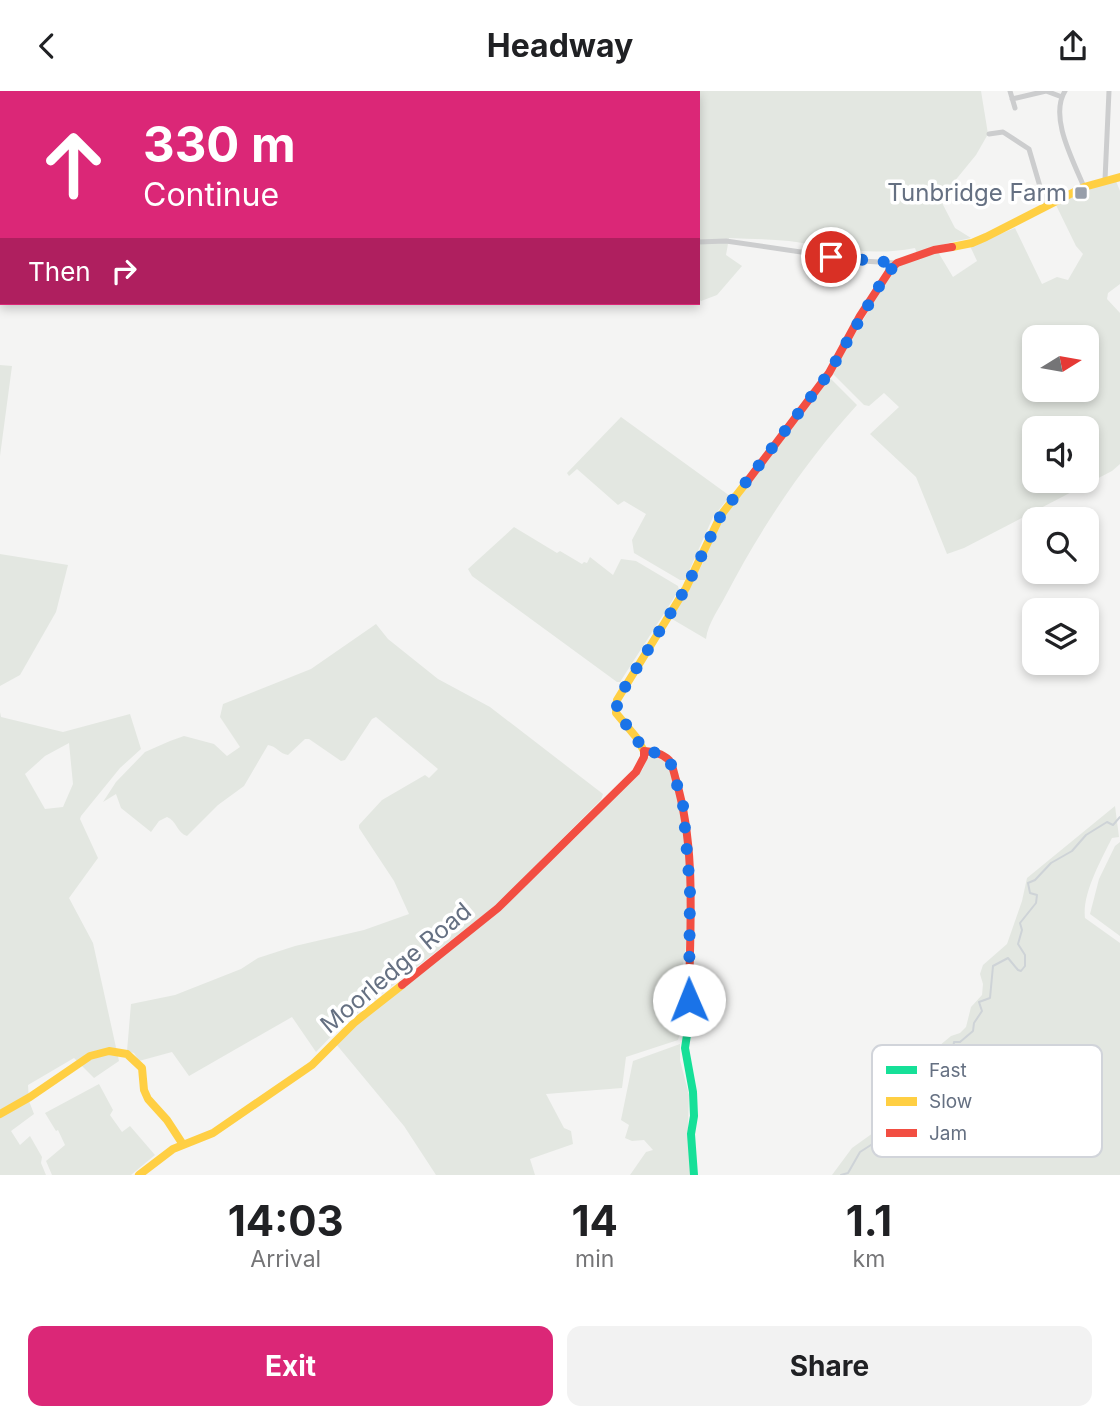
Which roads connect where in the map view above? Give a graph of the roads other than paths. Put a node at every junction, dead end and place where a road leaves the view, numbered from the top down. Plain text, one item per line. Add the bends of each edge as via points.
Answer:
1 (1010, 91) edge
2 (1109, 91) edge
3 (1063, 94) edge
4 (1012, 99) junction
5 (1015, 108) dead end
6 (989, 134) dead end
7 (1118, 177) edge
8 (1105, 180) junction
9 (1083, 187) junction
10 (1046, 207) junction
11 (700, 242) edge
12 (897, 263) junction
13 (643, 751) junction
14 (0, 1114) edge
15 (182, 1143) junction
16 (139, 1175) edge
17 (694, 1175) edge

1 - 4 street
2 - 8 street
3 - 4 street via 1046,91
3 - 9 street via 1059,122
4 - 5 street
6 - 10 street via 1003,132 1029,149
7 - 8 street
8 - 9 street
9 - 10 street
10 - 12 street via 972,243
11 - 12 street via 726,241
12 - 13 street via 829,373 721,515 686,588 617,700 617,713
13 - 15 street, Moorledge Road via 636,772 498,908 355,1022 303,1072 214,1133
13 - 17 street via 670,761 687,828 691,921 685,1048 693,1092
14 - 15 street via 90,1056 127,1053 142,1068 148,1099
15 - 16 street, Moorledge Road

